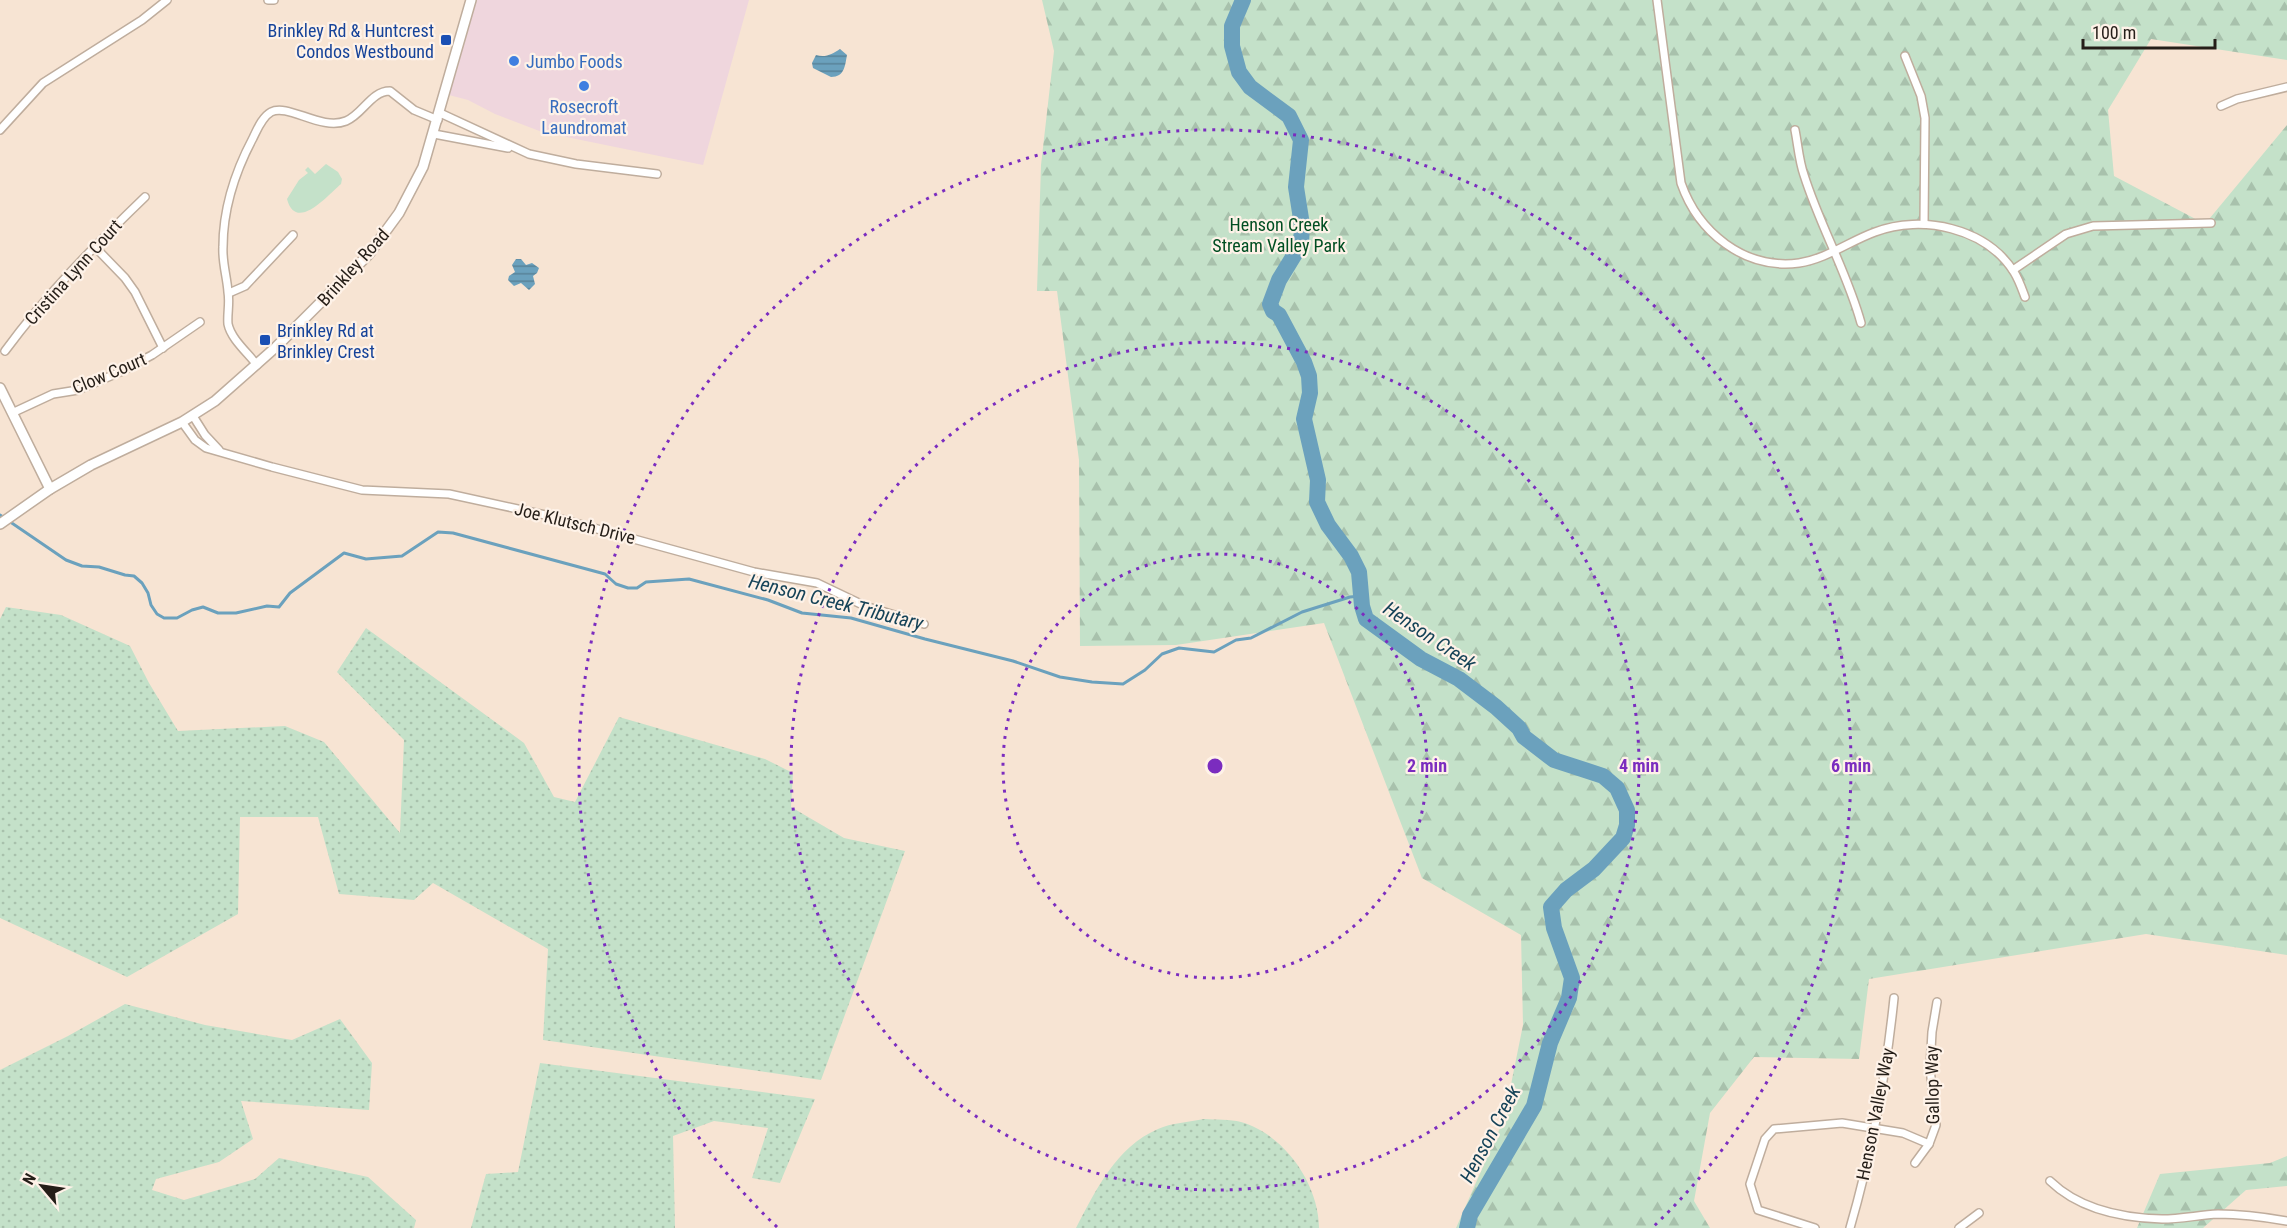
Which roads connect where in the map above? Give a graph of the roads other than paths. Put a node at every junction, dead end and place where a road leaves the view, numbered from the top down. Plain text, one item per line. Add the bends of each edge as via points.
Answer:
1 (167, 0) edge
2 (268, 0) edge
3 (273, 0) edge
4 (471, 0) edge
5 (1657, 0) edge
6 (1905, 56) dead end
7 (2287, 87) edge
8 (2221, 106) dead end
9 (439, 116) junction
10 (0, 130) edge
11 (1795, 130) dead end
12 (434, 134) junction
13 (516, 149) junction
14 (657, 174) dead end
15 (145, 197) dead end
16 (2211, 223) dead end
17 (1924, 224) junction
18 (293, 235) dead end
19 (94, 246) junction
20 (1834, 251) junction
21 (2013, 270) junction
22 (229, 293) junction
23 (2025, 297) dead end
24 (200, 322) dead end
25 (1861, 323) dead end
26 (163, 348) junction
27 (5, 351) dead end
28 (257, 365) junction
29 (0, 387) edge
30 (12, 413) junction
31 (193, 416) junction
32 (182, 422) junction
33 (219, 450) junction
34 (50, 489) junction
35 (0, 524) edge
36 (924, 624) dead end
37 (1894, 998) dead end
38 (1937, 1002) dead end
39 (1875, 1127) junction
40 (1929, 1144) junction
41 (1916, 1163) dead end
42 (2050, 1181) dead end
43 (1979, 1213) dead end
44 (2287, 1221) edge
45 (1815, 1228) edge
46 (1850, 1228) edge
47 (1959, 1228) edge

1 - 10 street via 43,83
2 - 3 street
4 - 9 main road, Brinkley Road
5 - 20 street via 1681,183 1697,217 1727,246 1773,262 1800,262
6 - 17 street via 1925,118
7 - 8 street
9 - 12 main road, Brinkley Road
9 - 13 street
9 - 22 street via 414,110 390,91 377,95 344,122 318,122 287,111 269,114 249,145 227,205 222,248
11 - 20 street via 1803,172
12 - 13 street
12 - 28 main road, Brinkley Road via 418,178 390,228 350,274
13 - 14 street via 576,164
15 - 19 street, Cristina Lynn Court
16 - 21 street via 2093,226 2066,234
17 - 20 street via 1876,231
17 - 21 street via 1972,236
18 - 22 street via 245,286
19 - 26 street via 131,286
19 - 27 street, Cristina Lynn Court via 39,306
20 - 25 street
21 - 23 street
22 - 28 street via 228,325
24 - 26 street, Clow Court
26 - 30 street, Clow Court via 98,382 53,394
28 - 31 main road, Brinkley Road
29 - 30 main road
30 - 34 main road
31 - 32 main road, Brinkley Road
31 - 33 street
32 - 33 street, Joe Klutsch Drive via 202,446
32 - 34 main road, Brinkley Road
33 - 36 street, Joe Klutsch Drive via 362,490 449,494 550,516 754,572 817,583 865,606
34 - 35 main road, Brinkley Road
37 - 39 street, Henson Valley Way via 1885,1080
38 - 40 street, Gallop Way via 1930,1068 1936,1125
39 - 40 street
39 - 45 street via 1842,1123 1774,1129 1765,1139 1750,1184 1758,1210
39 - 46 street, Henson Valley Way
40 - 41 street, Gallop Way
42 - 44 street via 2082,1204 2125,1215 2161,1219 2230,1214
43 - 47 street

